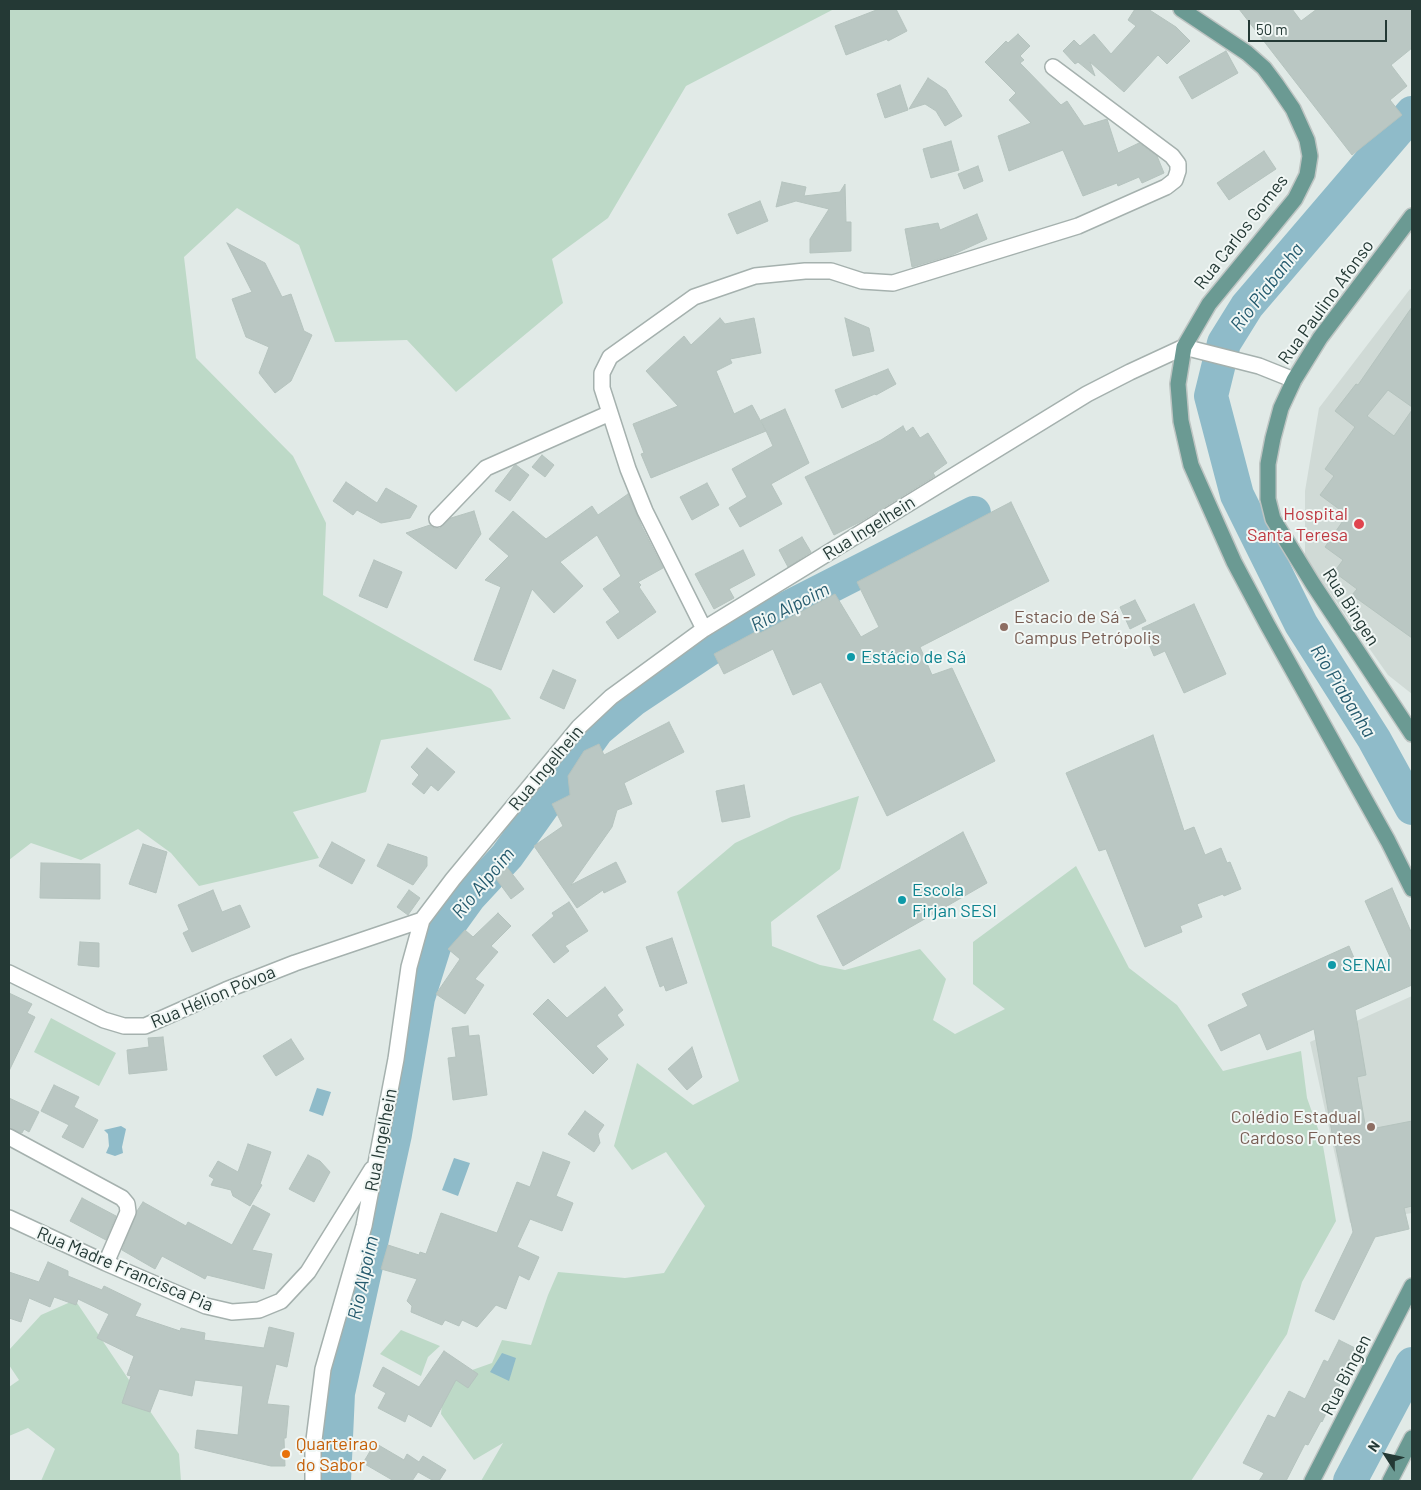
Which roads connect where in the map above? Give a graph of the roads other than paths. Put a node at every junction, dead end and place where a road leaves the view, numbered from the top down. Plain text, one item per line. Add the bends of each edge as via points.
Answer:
1 (1182, 9) edge
2 (1053, 68) dead end
3 (1412, 216) edge
4 (1184, 346) junction
5 (1294, 380) junction
6 (610, 413) junction
7 (437, 518) dead end
8 (704, 629) junction
9 (1412, 734) edge
10 (1412, 889) edge
11 (422, 920) junction
12 (9, 973) edge
13 (9, 1137) edge
14 (377, 1160) junction
15 (9, 1218) edge
16 (106, 1263) junction
17 (1412, 1286) edge
18 (1412, 1438) edge
19 (312, 1481) edge
20 (1312, 1481) edge
21 (1390, 1481) edge

1 - 4 main road, Rua Carlos Gomes via 1264,68 1292,110 1307,140 1310,156 1307,175 1295,199 1209,304
2 - 6 street via 1172,156 1178,164 1174,180 1166,187 1078,226 893,283 862,281 831,271 805,271 755,276 694,297 610,357 602,373 602,388
3 - 5 main road, Rua Paulino Afonso via 1320,338
4 - 5 street, Rua Paulino Afonso via 1259,366
4 - 8 street, Rua Ingelhein via 1087,394
4 - 10 main road via 1178,384 1191,465 1238,570
5 - 9 main road, Rua Bingen via 1281,408 1268,464 1268,499 1273,519
6 - 7 street via 486,468
6 - 8 street via 645,511
8 - 11 street, Rua Ingelhein via 611,697 580,727
11 - 12 street, Rua Hélion Póvoa via 295,963 145,1026 124,1026 104,1020
11 - 14 street, Rua Ingelhein via 409,967
13 - 16 street via 122,1198 127,1204 128,1212
14 - 16 street, Rua Madre Francisca Pia via 308,1272 281,1300 259,1310 232,1312 206,1306
14 - 19 street, Rua Ingelhein via 364,1226 323,1369
15 - 16 street, Rua Madre Francisca Pia
17 - 20 main road, Rua Bingen
18 - 21 main road

